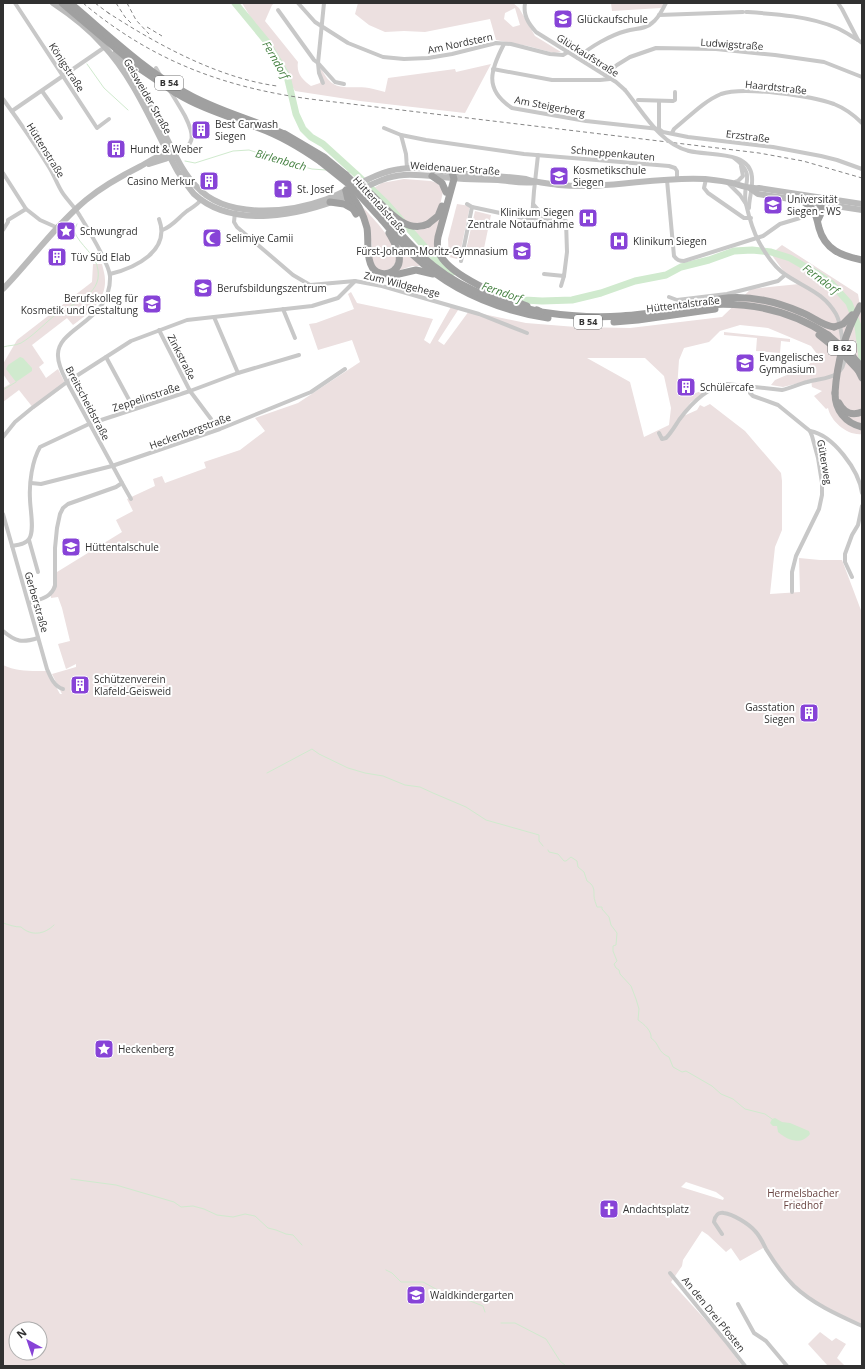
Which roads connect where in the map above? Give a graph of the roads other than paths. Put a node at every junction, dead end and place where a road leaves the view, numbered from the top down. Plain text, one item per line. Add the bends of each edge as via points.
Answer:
1 (15, 3) edge
2 (53, 3) edge
3 (62, 3) edge
4 (70, 3) edge
5 (298, 3) edge
6 (324, 3) edge
7 (525, 3) edge
8 (666, 3) edge
9 (838, 3) edge
10 (278, 10) dead end
11 (659, 15) junction
12 (322, 27) junction
13 (860, 41) edge
14 (504, 44) junction
15 (105, 47) junction
16 (568, 52) junction
17 (578, 58) junction
18 (318, 63) junction
19 (156, 68) dead end
20 (493, 69) junction
21 (605, 75) junction
22 (63, 76) junction
23 (862, 77) edge
24 (611, 79) junction
25 (323, 83) dead end
26 (344, 84) dead end
27 (42, 91) junction
28 (675, 92) dead end
29 (3, 99) edge
30 (638, 100) dead end
31 (659, 101) junction
32 (12, 111) junction
33 (61, 118) dead end
34 (109, 119) dead end
35 (862, 123) edge
36 (384, 128) dead end
37 (659, 129) junction
38 (672, 133) junction
39 (401, 135) junction
40 (161, 139) junction
41 (171, 155) junction
42 (538, 155) junction
43 (156, 157) junction
44 (734, 158) junction
45 (739, 162) junction
46 (139, 167) junction
47 (407, 168) junction
48 (862, 169) edge
49 (3, 173) edge
50 (346, 175) junction
51 (432, 176) junction
52 (452, 176) junction
53 (677, 179) junction
54 (706, 179) junction
55 (667, 180) junction
56 (372, 181) junction
57 (535, 182) junction
58 (729, 182) junction
59 (749, 188) junction
60 (446, 192) junction
61 (348, 194) junction
62 (202, 199) junction
63 (802, 201) joint
64 (330, 202) junction
65 (467, 204) dead end
66 (533, 204) junction
67 (746, 204) junction
68 (862, 204) edge
69 (817, 206) junction
70 (472, 207) junction
71 (26, 209) junction
72 (353, 209) junction
73 (75, 210) junction
74 (235, 210) junction
75 (862, 210) edge
76 (749, 213) junction
77 (805, 214) dead end
78 (532, 218) junction
79 (751, 218) junction
80 (159, 219) dead end
81 (8, 220) junction
82 (382, 220) junction
83 (542, 221) junction
84 (3, 222) edge
85 (58, 228) junction
86 (3, 230) edge
87 (162, 230) junction
88 (757, 238) junction
89 (862, 260) edge
90 (461, 261) dead end
91 (110, 274) junction
92 (544, 274) dead end
93 (785, 275) junction
94 (564, 276) junction
95 (440, 277) junction
96 (355, 280) junction
97 (561, 286) dead end
98 (3, 290) edge
99 (669, 297) dead end
100 (695, 306) junction
101 (861, 306) edge
102 (283, 309) junction
103 (542, 312) junction
104 (214, 317) junction
105 (159, 330) junction
106 (527, 333) dead end
107 (820, 333) junction
108 (295, 338) dead end
109 (299, 355) dead end
110 (106, 357) junction
111 (345, 368) dead end
112 (861, 371) edge
113 (238, 373) junction
114 (862, 378) edge
115 (67, 382) junction
116 (749, 387) junction
117 (190, 391) junction
118 (836, 393) junction
119 (134, 409) junction
120 (862, 412) edge
121 (211, 419) dead end
122 (89, 424) junction
123 (862, 427) edge
124 (810, 431) junction
125 (659, 433) dead end
126 (3, 437) edge
127 (112, 466) junction
128 (31, 483) junction
129 (122, 483) junction
130 (862, 493) edge
131 (131, 499) dead end
132 (862, 506) edge
133 (3, 514) edge
134 (29, 540) junction
135 (12, 546) junction
136 (38, 572) dead end
137 (852, 577) dead end
138 (792, 592) dead end
139 (29, 603) junction
140 (3, 631) edge
141 (38, 638) junction
142 (63, 689) dead end
143 (722, 1234) dead end
144 (670, 1273) dead end
145 (738, 1304) dead end
146 (862, 1326) edge
147 (745, 1366) edge
148 (787, 1366) edge

1 - 22 street, Königstraße
2 - 15 main road, Geisweider Straße via 78,21
3 - 41 main road, Geisweider Straße via 99,32 122,59 150,104
3 - 82 highway, Hüttentalstraße / B 54, bridge via 139,68 176,93 202,107 270,132 321,162 351,186
4 - 50 highway, Hüttentalstraße / B 54, bridge via 143,64 178,89 297,140
5 - 12 street, Am Nordstern
6 - 12 street
7 - 16 street, Glückaufstraße via 528,23 536,32
8 - 11 street
9 - 13 street
10 - 18 street
11 - 13 street via 745,12 770,14 817,22 837,28
11 - 17 street via 646,27 614,35
12 - 14 street, Am Nordstern via 348,43 372,53 404,59 452,54 490,43
12 - 18 street
14 - 16 street, Am Nordstern via 550,54 563,55
14 - 20 street, Am Steigerberg
15 - 22 street
15 - 40 main road, Geisweider Straße via 133,86
16 - 17 street, Glückaufstraße
17 - 21 street, Glückaufstraße
18 - 25 street via 318,73
18 - 26 street via 335,82
19 - 41 street via 192,132 190,144
20 - 24 street via 552,80
20 - 37 street, Am Steigerberg via 492,80 496,93 502,102 512,108 586,121
21 - 23 street, Ludwigstraße via 630,57 656,48 782,56 824,62
21 - 24 street, Glückaufstraße
22 - 27 street
22 - 34 street, Königstraße via 97,128
24 - 44 street, Glückaufstraße, bridge via 620,84 662,136 675,146 693,152
27 - 32 street
27 - 33 street
28 - 31 street via 675,100
29 - 32 street, Hüttenstraße
30 - 31 street
31 - 37 street
32 - 73 street, Hüttenstraße
35 - 38 street, Haardtstraße via 844,109 825,101 739,91 712,98 674,128
36 - 39 street, Schneppenkauten
37 - 38 street, Erzstraße
38 - 48 street, Erzstraße via 688,138 772,147 837,160
39 - 42 street, Schneppenkauten
39 - 47 street
40 - 41 main road, Geisweider Straße
40 - 43 main road via 160,151
41 - 43 main road
41 - 46 main road
41 - 62 main road, Weidenauer Straße via 186,184
41 - 74 main road, Weidenauer Straße via 199,190
42 - 53 street, Schneppenkauten via 669,166 677,171
42 - 57 street
43 - 46 main road
44 - 45 street, Glückaufstraße
44 - 59 street, Glückaufstraße via 749,166 752,176
45 - 58 street via 742,176 738,181
45 - 59 street, Glückaufstraße via 744,167
46 - 73 main road via 101,188
47 - 52 main road, Weidenauer Straße via 422,168
47 - 56 main road, Weidenauer Straße via 392,170
49 - 71 street
50 - 60 highway, bridge via 356,180 403,223 415,227 435,220
50 - 103 highway, Hüttentalstraße / B 54, bridge via 416,251 443,273 486,296
51 - 52 main road, Weidenauer Straße
51 - 56 main road, Weidenauer Straße via 399,175
51 - 60 highway via 442,183
52 - 57 main road, Weidenauer Straße via 526,184
52 - 60 highway
52 - 103 highway, bridge via 437,242 442,258 485,288
53 - 54 main road, Weidenauer Straße
53 - 55 main road, Weidenauer Straße
54 - 58 main road, Weidenauer Straße
54 - 79 street via 704,188 708,193 744,218
55 - 57 main road, Weidenauer Straße via 587,186
55 - 88 street via 674,256 677,260 684,261
56 - 61 main road, Weidenauer Straße
57 - 66 street
58 - 59 main road, Weidenauer Straße
58 - 67 street
59 - 63 main road, Weidenauer Straße via 758,194
59 - 67 street
59 - 69 main road, Weidenauer Straße via 759,188
59 - 76 street
61 - 64 main road, Weidenauer Straße
61 - 72 highway
61 - 74 main road, Weidenauer Straße via 285,209
61 - 82 highway via 360,210 366,228 370,262 375,271 383,274 398,265 399,259 397,249
62 - 74 main road, Weidenauer Straße via 217,208
62 - 87 street via 198,205
63 - 69 highway
64 - 72 highway via 344,204
64 - 74 main road, Weidenauer Straße via 281,215 257,216
65 - 70 street
66 - 78 street
66 - 83 street via 540,212
67 - 76 street
68 - 69 main road, Weidenauer Straße
69 - 75 main road, Weidenauer Straße
69 - 89 highway via 823,237 831,248 844,256
70 - 78 street
70 - 90 street
71 - 81 street
71 - 85 street via 47,224
72 - 95 highway via 362,228 364,259 368,269 383,277 422,271
73 - 85 main road
73 - 91 street
74 - 96 street, Zum Wildgehege via 234,222 237,227 293,276 310,285
76 - 79 street
77 - 88 street via 780,224
78 - 83 street
79 - 88 street
80 - 87 street
81 - 84 street
81 - 86 street
82 - 95 highway, Hüttentalstraße / B 54 via 412,254
83 - 94 street via 566,221 567,252
85 - 98 main road
87 - 91 street via 158,246 148,257
88 - 93 street
91 - 115 street, Breitscheidstraße via 110,285 102,305 60,344 58,360
92 - 94 street
93 - 99 street via 778,280 727,294 677,300
93 - 116 street via 823,297 836,313 844,346 844,364 839,373 832,376 782,390
94 - 97 street
95 - 107 highway, Hüttentalstraße / B 54 via 460,290 498,306 556,319 623,321 710,310 745,310 771,314
96 - 102 street via 338,298 312,306
96 - 106 street, Zum Wildgehege via 447,304
100 - 101 highway, B 54, bridge via 727,298 748,298 798,310 825,325 834,327 846,322
100 - 103 highway, Hüttentalstraße / B 54 via 608,317
100 - 107 highway, Hüttentalstraße / B 54 via 757,306 795,317
101 - 118 highway, B 62, bridge via 844,350
102 - 104 street
102 - 108 street
104 - 105 street via 187,320
104 - 113 street
105 - 110 street via 130,341
105 - 117 street, Zinkstraße
107 - 112 highway, Hüttentalstraße / B 54, bridge
109 - 113 street, Zeppelinstraße
110 - 115 street
110 - 119 street
111 - 127 street, Heckenbergstraße via 312,392 220,429
112 - 114 highway, Hüttentalstraße
113 - 117 street, Zeppelinstraße
115 - 122 street, Breitscheidstraße
115 - 126 street via 32,408
116 - 124 street, Güterweg via 753,396 778,405
116 - 125 street via 727,384 714,388 693,404 666,438 662,439
117 - 119 street, Zeppelinstraße
117 - 121 street, Zeppelinstraße
118 - 120 highway, B 62 via 845,411 854,414
118 - 123 highway via 836,405 841,414 850,423
119 - 122 street, Zeppelinstraße
122 - 127 street, Breitscheidstraße
122 - 128 street, Zeppelinstraße via 40,447
124 - 130 street via 822,435 840,451 854,471
124 - 138 street, Güterweg via 820,466 822,495 819,509 796,556 792,572
127 - 128 street, Heckenbergstraße via 41,484
127 - 129 street, Breitscheidstraße
128 - 134 street, Zeppelinstraße
129 - 131 street, Breitscheidstraße
129 - 139 street via 65,506 57,528 55,586 47,596
132 - 137 street via 858,525 845,554 847,568
133 - 135 street, Gerberstraße
134 - 135 street
134 - 136 street, Zeppelinstraße
135 - 139 street, Gerberstraße
139 - 141 street, Gerberstraße
140 - 141 street via 14,640 27,641
141 - 142 street, Gerberstraße via 50,675 56,685
143 - 146 street via 715,1224 718,1214 730,1214 741,1220 755,1230 794,1286 815,1302
144 - 147 street, An den Drei Pfosten
145 - 148 street via 754,1333 766,1342

